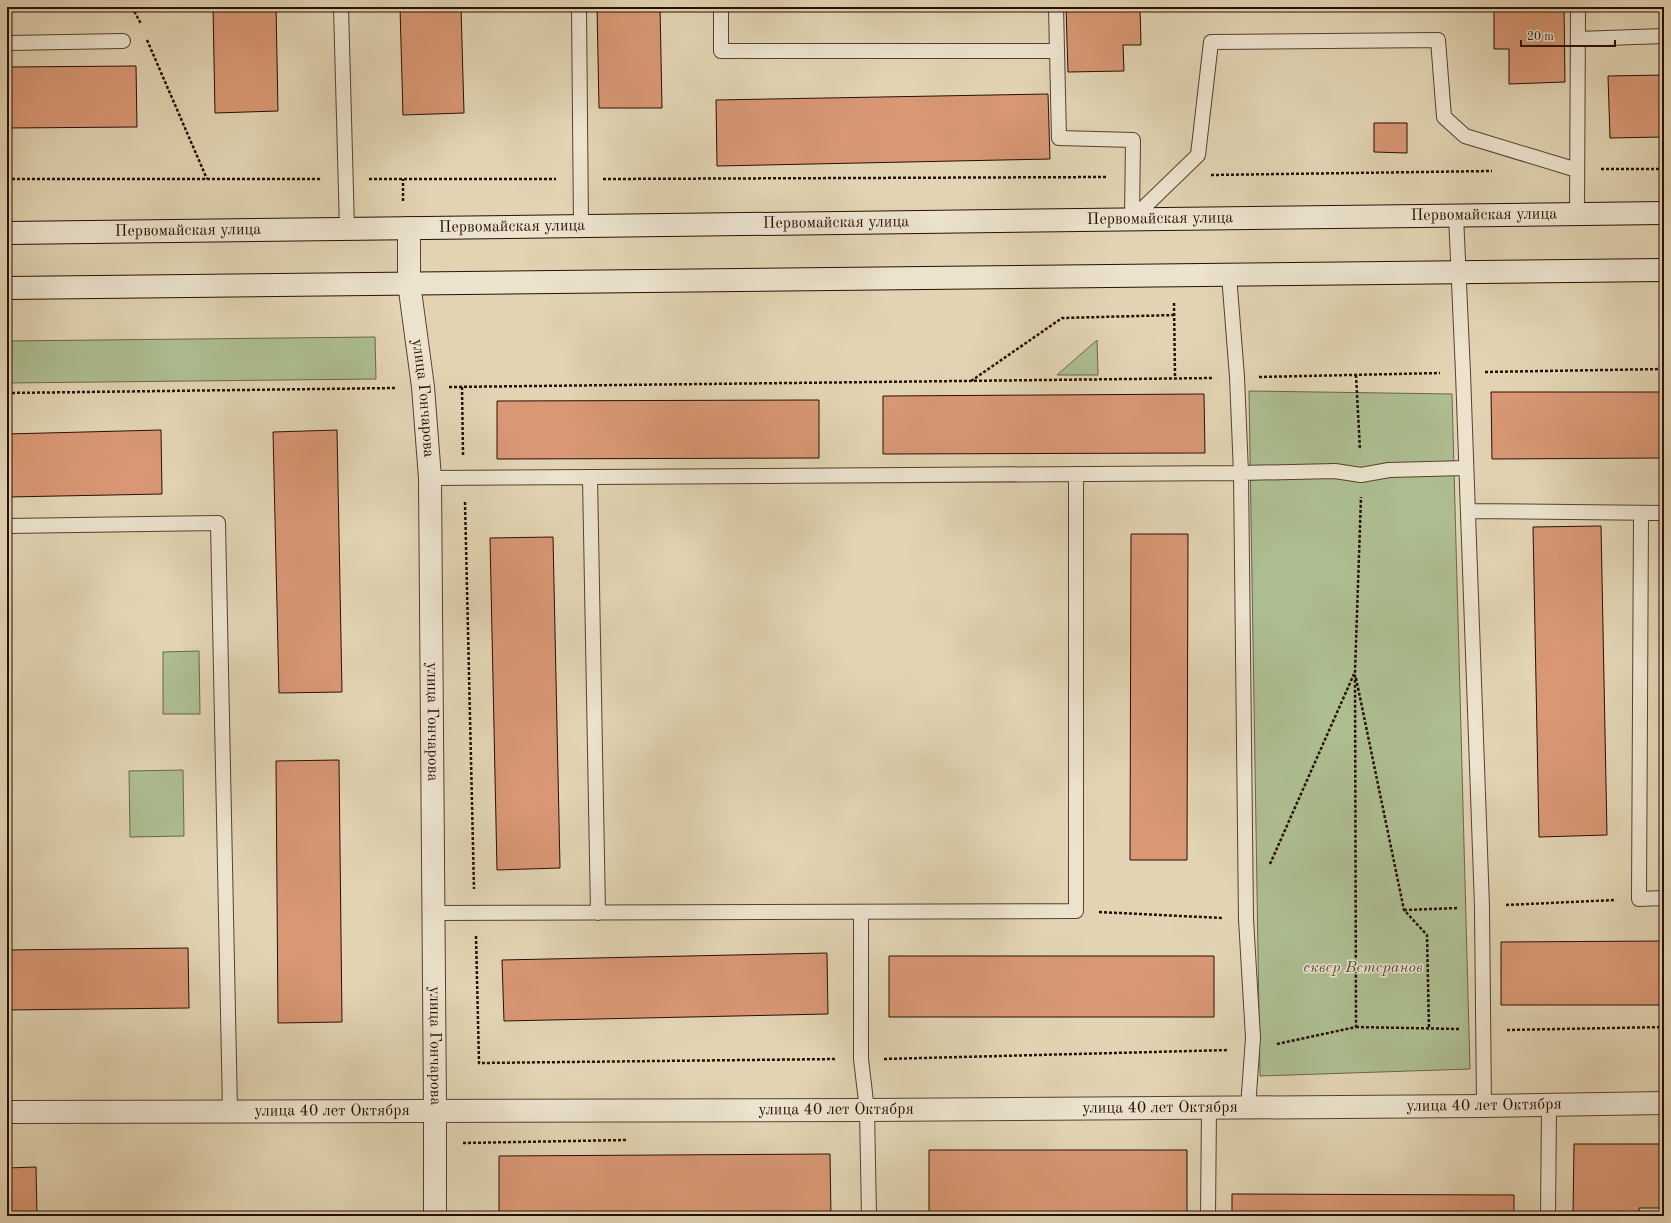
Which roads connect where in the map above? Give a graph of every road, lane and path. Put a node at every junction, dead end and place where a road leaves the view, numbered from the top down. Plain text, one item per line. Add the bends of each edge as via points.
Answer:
1 (132, 7) edge
2 (341, 7) edge
3 (579, 7) edge
4 (721, 7) edge
5 (1056, 7) edge
6 (1578, 7) edge
7 (141, 25) dead end
8 (1664, 36) edge
9 (147, 39) dead end
10 (1578, 39) junction
11 (123, 41) dead end
12 (7, 43) edge
13 (1056, 51) junction
14 (1664, 169) edge
15 (1578, 170) junction
16 (1500, 171) dead end
17 (1175, 176) junction
18 (1133, 177) junction
19 (7, 179) edge
20 (206, 179) junction
21 (347, 179) junction
22 (582, 180) junction
23 (1664, 213) edge
24 (1577, 214) junction
25 (1456, 215) junction
26 (1132, 219) junction
27 (581, 226) junction
28 (409, 228) junction
29 (347, 229) junction
30 (7, 233) edge
31 (1664, 270) edge
32 (1458, 272) junction
33 (1229, 275) junction
34 (409, 283) junction
35 (7, 288) edge
36 (1175, 315) dead end
37 (1664, 369) edge
38 (1463, 373) junction
39 (1356, 375) junction
40 (1237, 378) junction
41 (971, 381) junction
42 (423, 387) junction
43 (7, 393) edge
44 (1466, 468) junction
45 (1240, 473) junction
46 (1076, 474) junction
47 (1361, 475) junction
48 (590, 477) junction
49 (430, 478) junction
50 (1468, 511) junction
51 (1641, 513) junction
52 (1664, 513) edge
53 (7, 526) edge
54 (1355, 672) junction
55 (1268, 868) dead end
56 (1664, 898) edge
57 (1640, 899) junction
58 (1482, 907) junction
59 (1404, 910) junction
60 (1076, 911) junction
61 (861, 912) junction
62 (433, 913) junction
63 (598, 914) junction
64 (1246, 919) junction
65 (1356, 1027) junction
66 (1664, 1027) edge
67 (1429, 1028) junction
68 (1484, 1030) junction
69 (1253, 1050) junction
70 (1664, 1103) edge
71 (1549, 1105) junction
72 (1484, 1106) junction
73 (1209, 1107) junction
74 (1248, 1107) junction
75 (435, 1110) junction
76 (867, 1110) junction
77 (230, 1111) junction
78 (7, 1112) edge
79 (629, 1140) dead end
80 (462, 1151) dead end
81 (435, 1216) edge
82 (869, 1216) edge
83 (1208, 1216) edge
84 (1548, 1216) edge

1 - 7 path
2 - 21 lane
3 - 22 lane
4 - 13 lane via 721,51
5 - 13 lane
6 - 10 lane
8 - 10 lane
9 - 20 path
10 - 15 lane
11 - 12 lane
13 - 18 lane via 1059,138 1133,140
14 - 15 path
15 - 17 lane via 1465,136 1444,117 1438,40 1211,42 1198,155
15 - 24 lane
16 - 17 path
17 - 26 lane
18 - 22 path
18 - 26 lane
19 - 20 path
20 - 21 path
21 - 22 path
21 - 29 lane
22 - 27 lane
23 - 24 main road, Первомайская улица
24 - 25 main road, Первомайская улица
25 - 26 main road, Первомайская улица
25 - 32 lane
26 - 27 main road, Первомайская улица
27 - 28 main road, Первомайская улица
28 - 29 main road, Первомайская улица
28 - 34 main road, улица Гончарова
29 - 30 main road, Первомайская улица
31 - 32 main road
32 - 33 main road
32 - 38 lane
33 - 34 main road
33 - 40 lane
34 - 35 main road
34 - 42 main road, улица Гончарова
36 - 41 path via 1062,318
37 - 38 path
38 - 39 path
38 - 44 lane
39 - 40 path
39 - 47 path
40 - 41 path
40 - 45 lane
41 - 42 path
42 - 43 path
42 - 49 main road, улица Гончарова
44 - 47 lane via 1389,470
44 - 50 lane
45 - 46 lane
45 - 47 lane via 1335,471
45 - 64 lane
46 - 48 lane
46 - 60 lane
47 - 54 path
48 - 49 lane
48 - 63 lane
49 - 62 main road, улица Гончарова
50 - 51 lane
50 - 58 lane
51 - 52 lane
51 - 57 lane
53 - 77 lane via 218,523
54 - 55 path
54 - 59 path
54 - 65 path
56 - 57 lane
57 - 58 path
58 - 59 path
58 - 68 lane
59 - 67 path via 1428,935
60 - 61 lane
60 - 64 path
61 - 63 lane
61 - 76 lane via 861,1059
62 - 63 lane
62 - 75 main road, улица Гончарова
64 - 69 lane
65 - 67 path
65 - 69 path
66 - 68 path
67 - 68 path
68 - 72 lane
69 - 74 lane
70 - 71 main road, улица 40 лет Октября
71 - 72 main road, улица 40 лет Октября
71 - 84 lane
72 - 74 main road, улица 40 лет Октября
73 - 74 main road, улица 40 лет Октября
73 - 76 main road, улица 40 лет Октября
73 - 83 lane
75 - 76 main road, улица 40 лет Октября
75 - 77 main road, улица 40 лет Октября
75 - 81 main road, улица Гончарова
76 - 82 lane
77 - 78 main road, улица 40 лет Октября
79 - 80 path via 461,1143

